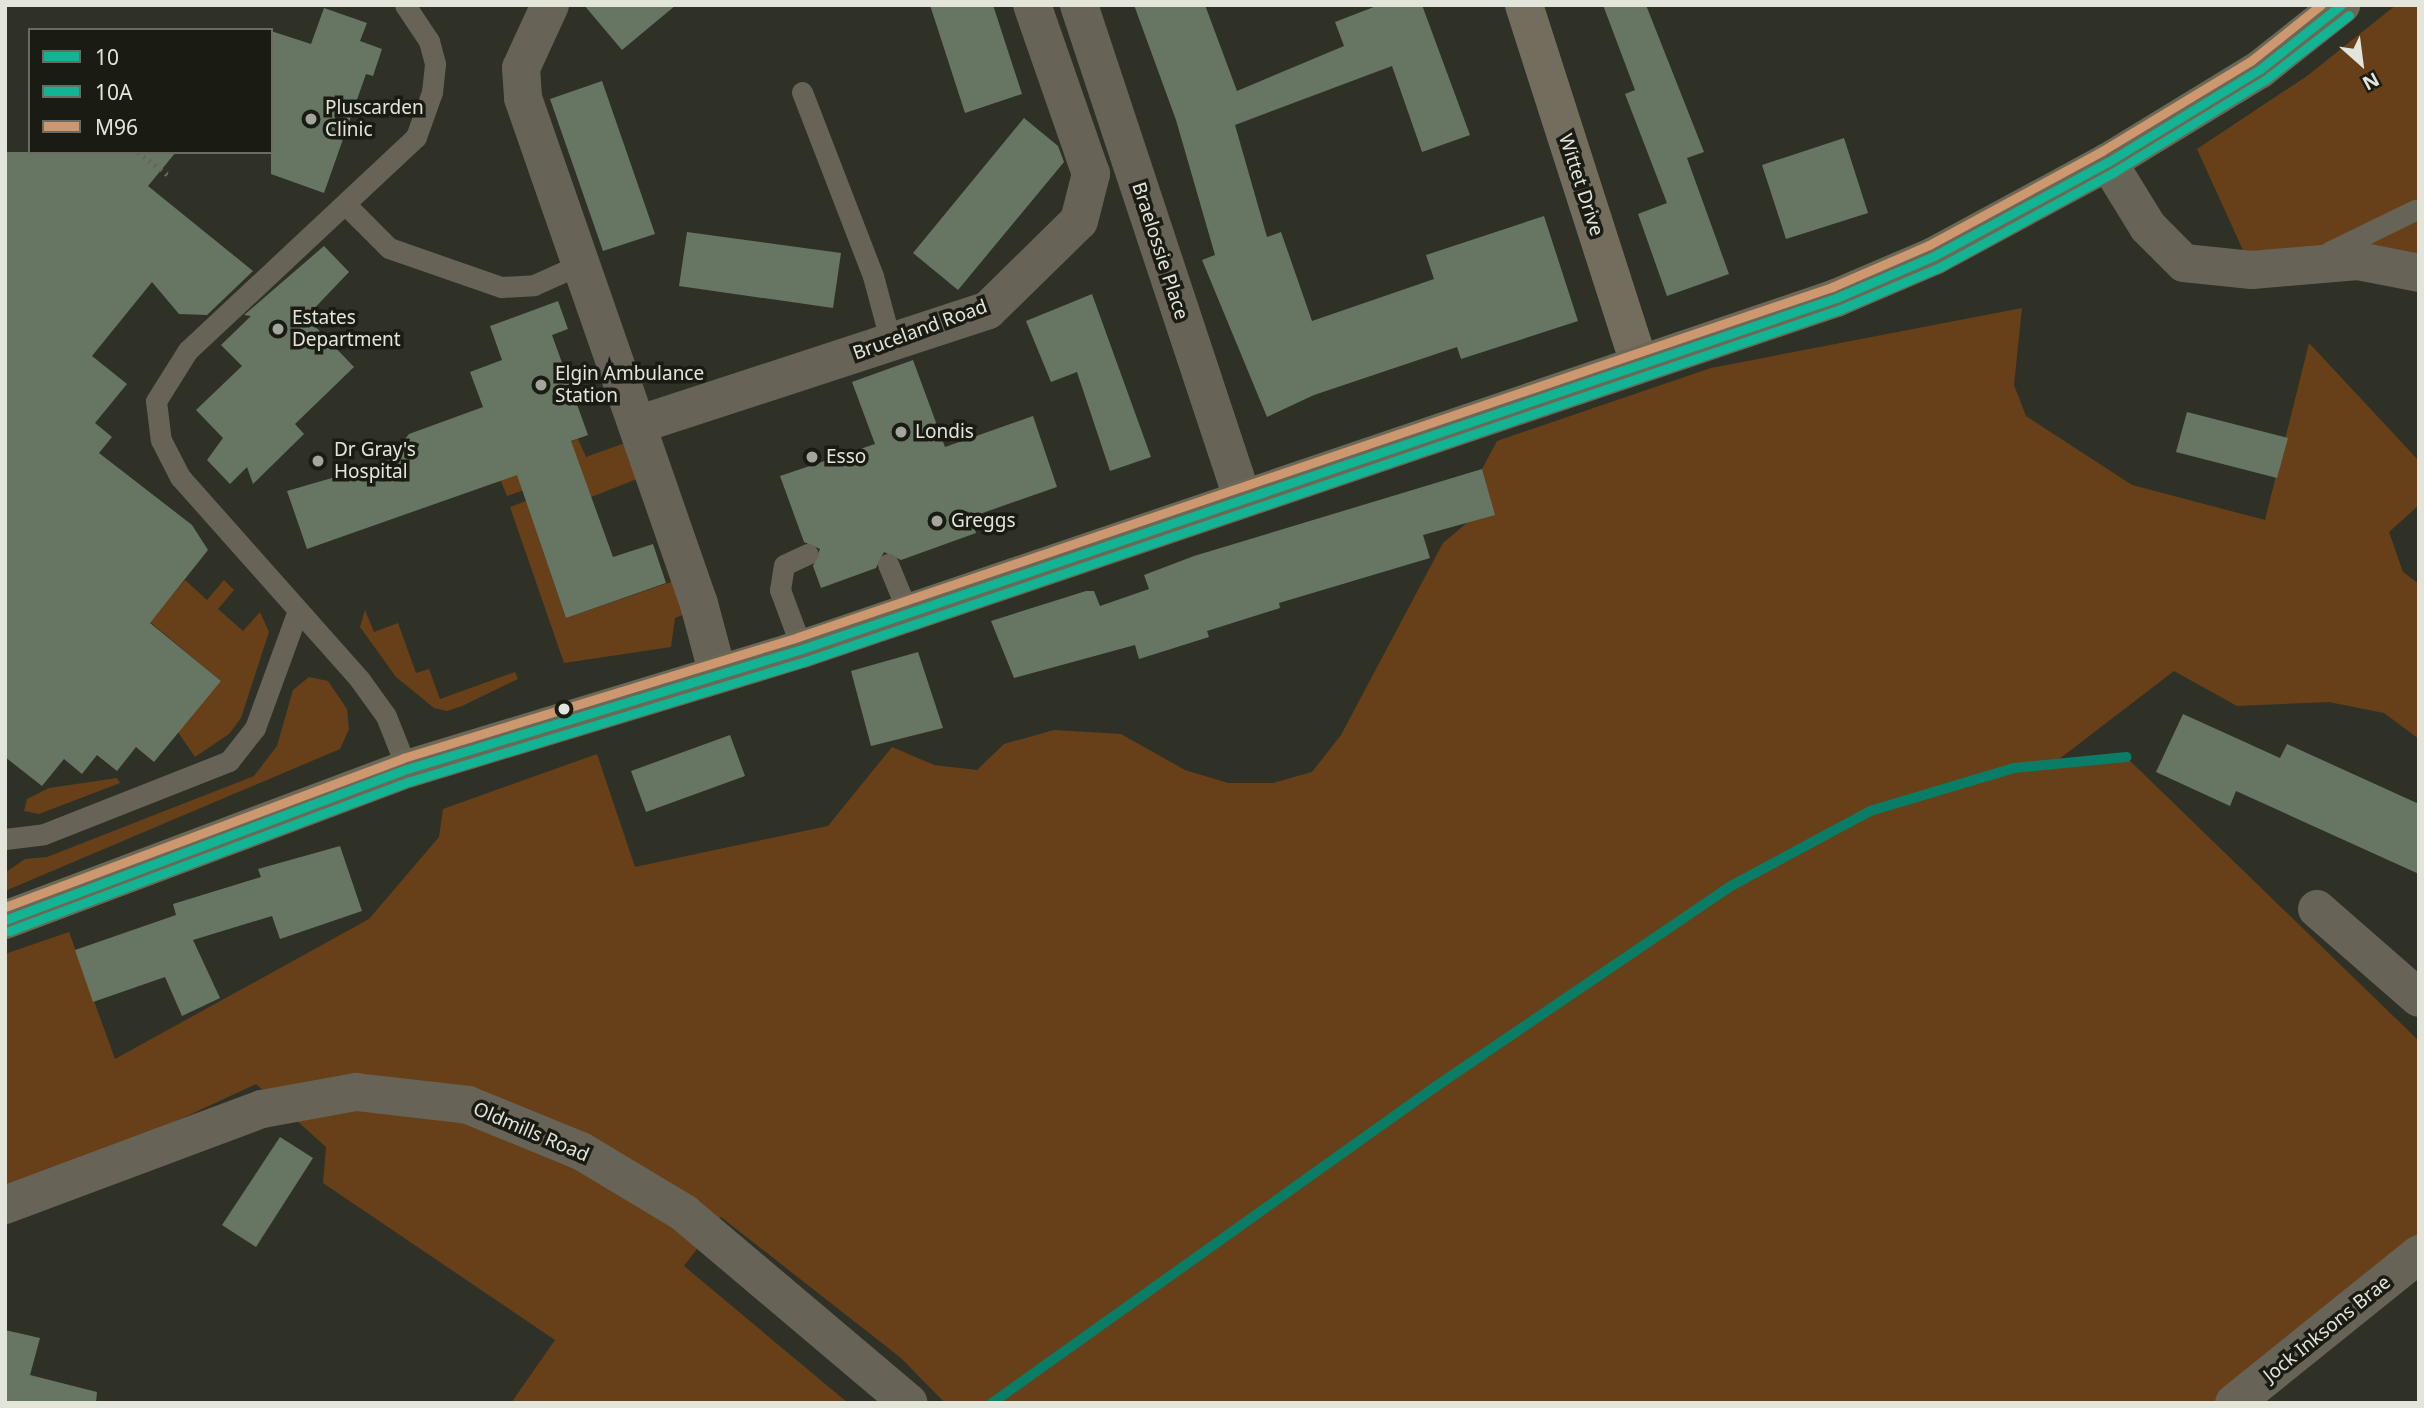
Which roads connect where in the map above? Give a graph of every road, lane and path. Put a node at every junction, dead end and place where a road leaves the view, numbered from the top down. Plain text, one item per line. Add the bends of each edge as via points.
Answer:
1 (405, 5) edge
2 (550, 5) edge
3 (1032, 5) edge
4 (1079, 5) edge
5 (1524, 5) edge
6 (2341, 5) edge
7 (802, 92) dead end
8 (141, 154) edge
9 (2108, 162) junction
10 (171, 177) dead end
11 (346, 205) junction
12 (2415, 210) dead end
13 (581, 264) junction
14 (2288, 267) junction
15 (2419, 273) edge
16 (891, 342) junction
17 (1639, 364) junction
18 (637, 425) junction
19 (1242, 497) junction
20 (808, 554) dead end
21 (888, 564) dead end
22 (907, 610) junction
23 (297, 613) junction
24 (802, 649) junction
25 (718, 675) junction
26 (407, 769) junction
27 (14, 838) edge
28 (2317, 909) dead end
29 (5, 920) edge
30 (2419, 998) edge
31 (5, 1205) edge
32 (2419, 1254) edge
33 (909, 1403) edge
34 (2234, 1403) edge

1 - 11 lane via 429,41 435,64 423,126 408,149
2 - 13 street via 521,68 523,98
3 - 16 street, Bruceland Road via 1091,174 1079,221 988,310
4 - 19 street, Braelossie Place
5 - 17 street, Wittet Drive
6 - 9 highway via 2259,70
7 - 16 lane via 873,276
8 - 10 path
9 - 14 street via 2148,227 2184,262 2252,270
9 - 17 highway via 1885,277
11 - 13 lane via 389,248 500,287 534,285
11 - 23 lane via 188,351 156,401 161,440 180,477
12 - 14 lane via 2364,238
13 - 18 street
14 - 15 street via 2358,261
16 - 18 street, Bruceland Road
17 - 19 highway
18 - 25 street
19 - 22 highway
20 - 24 lane via 784,565 780,590
21 - 22 lane
22 - 24 highway
23 - 26 lane via 373,698
23 - 27 lane via 255,728 229,761 44,834
24 - 25 highway
25 - 26 highway
26 - 29 highway
28 - 30 street
31 - 33 street, Oldmills Road via 262,1109 356,1092 468,1105 581,1151 684,1213
32 - 34 street, Jock Inksons Brae

